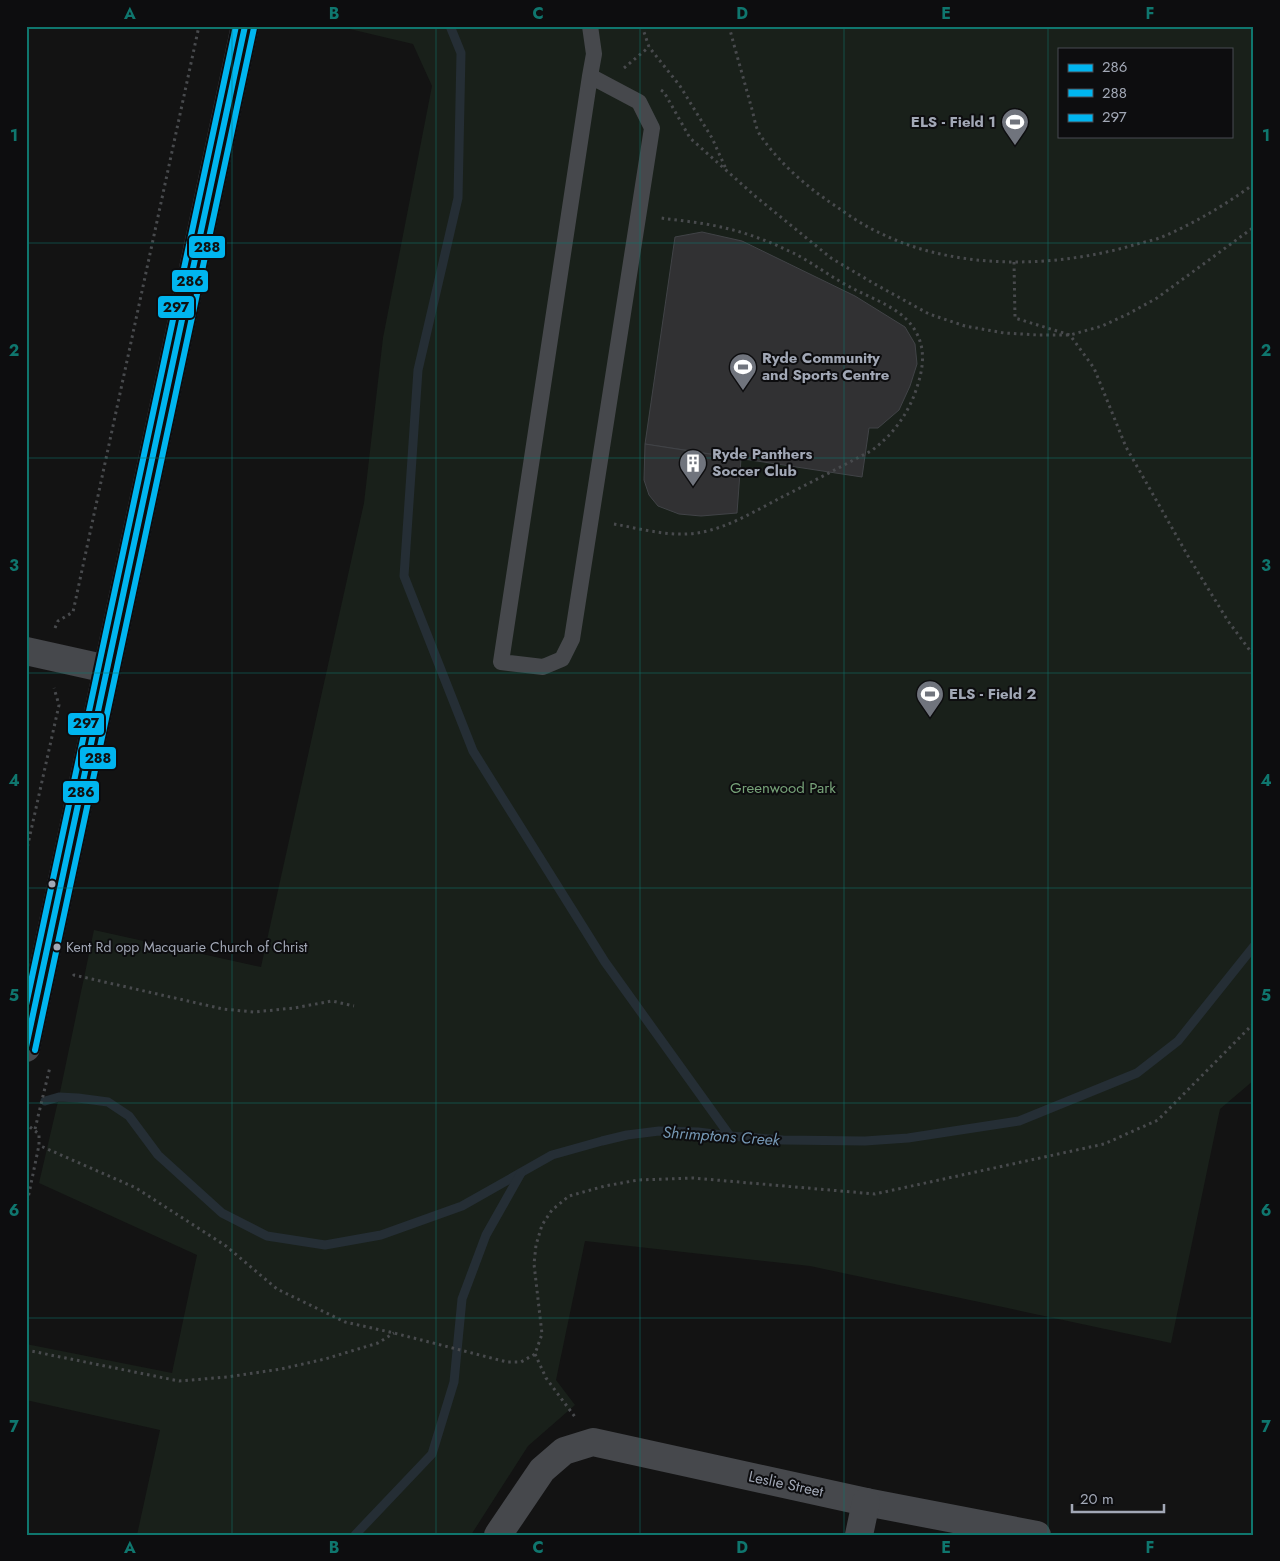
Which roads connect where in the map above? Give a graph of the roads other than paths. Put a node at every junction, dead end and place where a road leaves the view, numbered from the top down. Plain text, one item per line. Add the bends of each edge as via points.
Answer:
1 (245, 26) edge
2 (590, 26) edge
3 (590, 76) junction
4 (26, 651) edge
5 (107, 669) junction
6 (26, 1048) edge
7 (866, 1502) junction
8 (498, 1535) edge
9 (860, 1535) edge
10 (1037, 1535) edge

1 - 5 street
2 - 3 lane via 594,54
3 - 3 lane via 501,662 543,667 562,659 572,639 652,128 639,102
4 - 5 street
5 - 6 street
7 - 8 street, Leslie Street via 593,1442 564,1452 542,1470
7 - 9 street
7 - 10 street, Leslie Street

